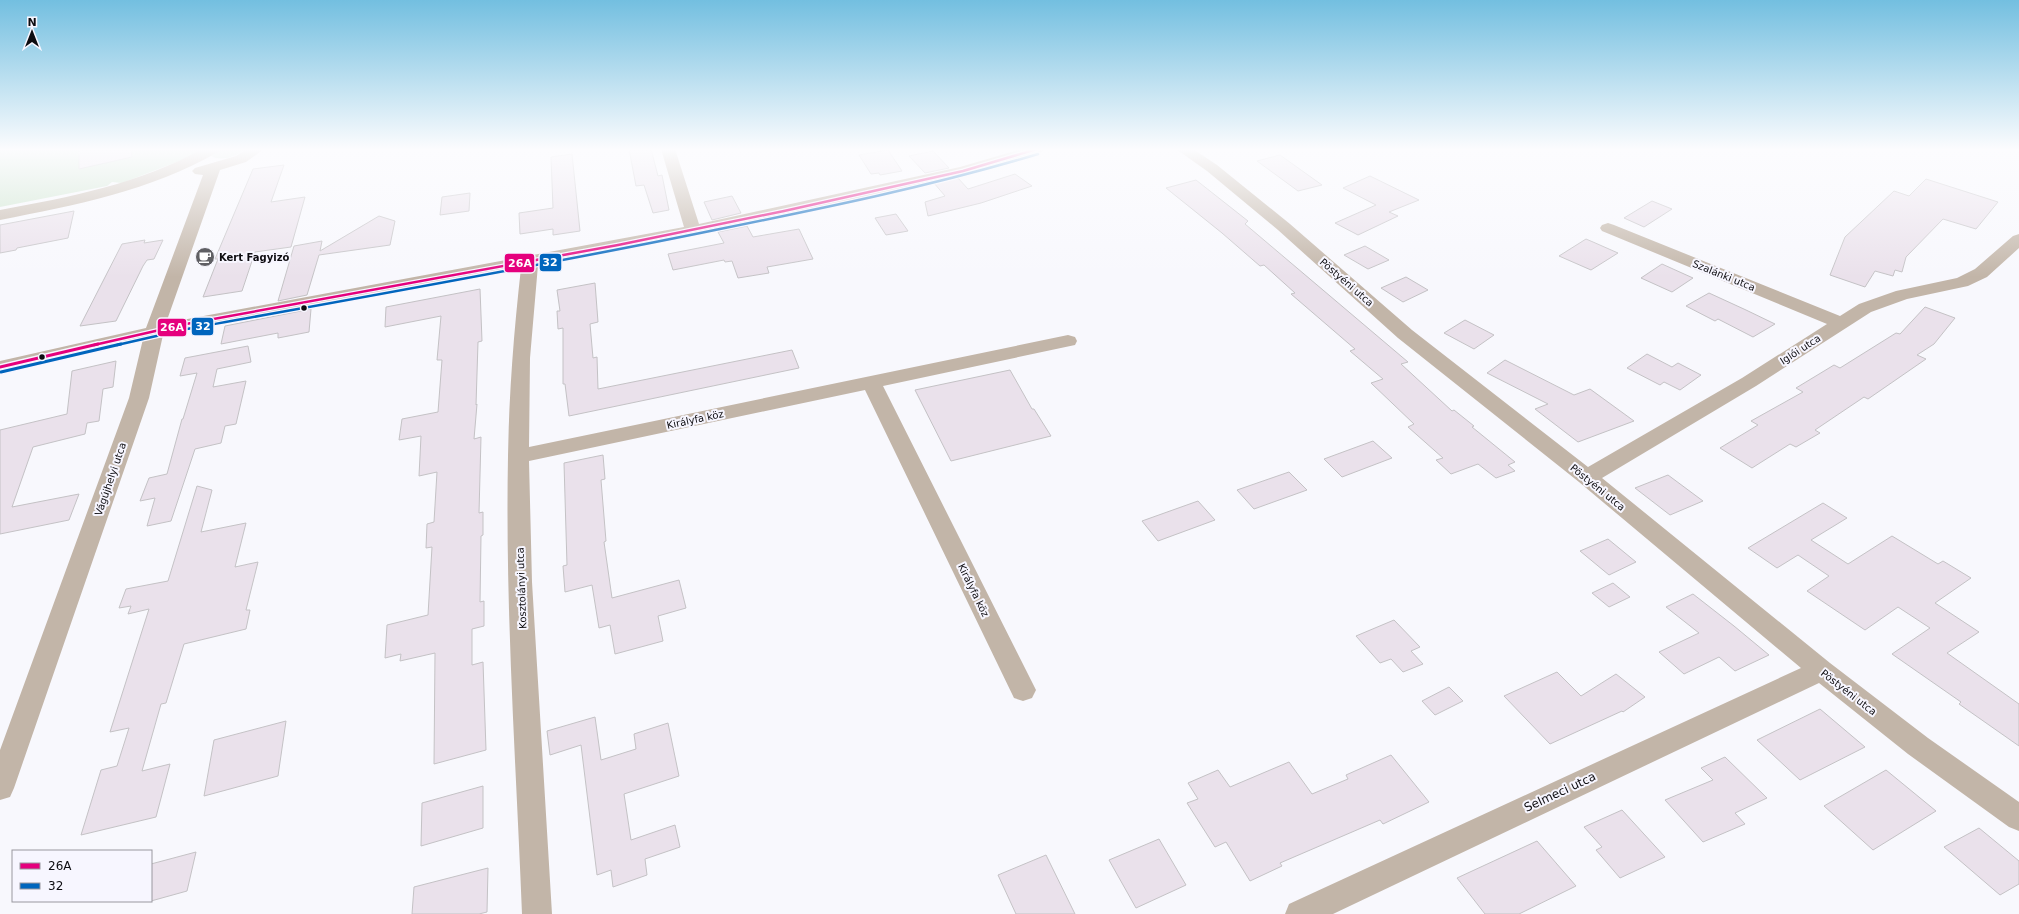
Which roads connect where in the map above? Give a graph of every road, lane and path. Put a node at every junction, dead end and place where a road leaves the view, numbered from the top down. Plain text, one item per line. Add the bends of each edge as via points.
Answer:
1 (106, 192) edge
2 (204, 192) edge
3 (681, 192) edge
4 (868, 192) edge
5 (1240, 192) edge
6 (0, 215) edge
7 (1608, 228) dead end
8 (693, 230) junction
9 (2019, 240) edge
10 (530, 262) junction
11 (1841, 323) junction
12 (154, 331) junction
13 (1068, 340) dead end
14 (0, 367) edge
15 (871, 382) junction
16 (518, 456) junction
17 (1587, 477) junction
18 (1821, 670) junction
19 (1023, 690) dead end
20 (0, 788) edge
21 (2019, 818) edge
22 (537, 914) edge
23 (1300, 914) edge

1 - 6 street
2 - 12 street, Vágújhelyi utca
3 - 8 street
4 - 8 street
5 - 17 street, Pöstyéni utca via 1405,334
7 - 11 street, Szalánki utca
8 - 10 street
9 - 11 street, Iglói utca via 1981,273 1962,282 1885,300 1864,308
10 - 12 street
10 - 16 street, Kosztolányi utca via 521,358
11 - 17 street, Iglói utca via 1749,382
12 - 14 street
12 - 20 street, Vágújhelyi utca via 139,398
13 - 15 street, Királyfa köz
15 - 16 street, Királyfa köz
15 - 19 street, Királyfa köz
16 - 22 street, Kosztolányi utca via 520,582
17 - 18 street, Pöstyéni utca
18 - 21 street, Pöstyéni utca via 1918,746
18 - 23 street, Selmeci utca

